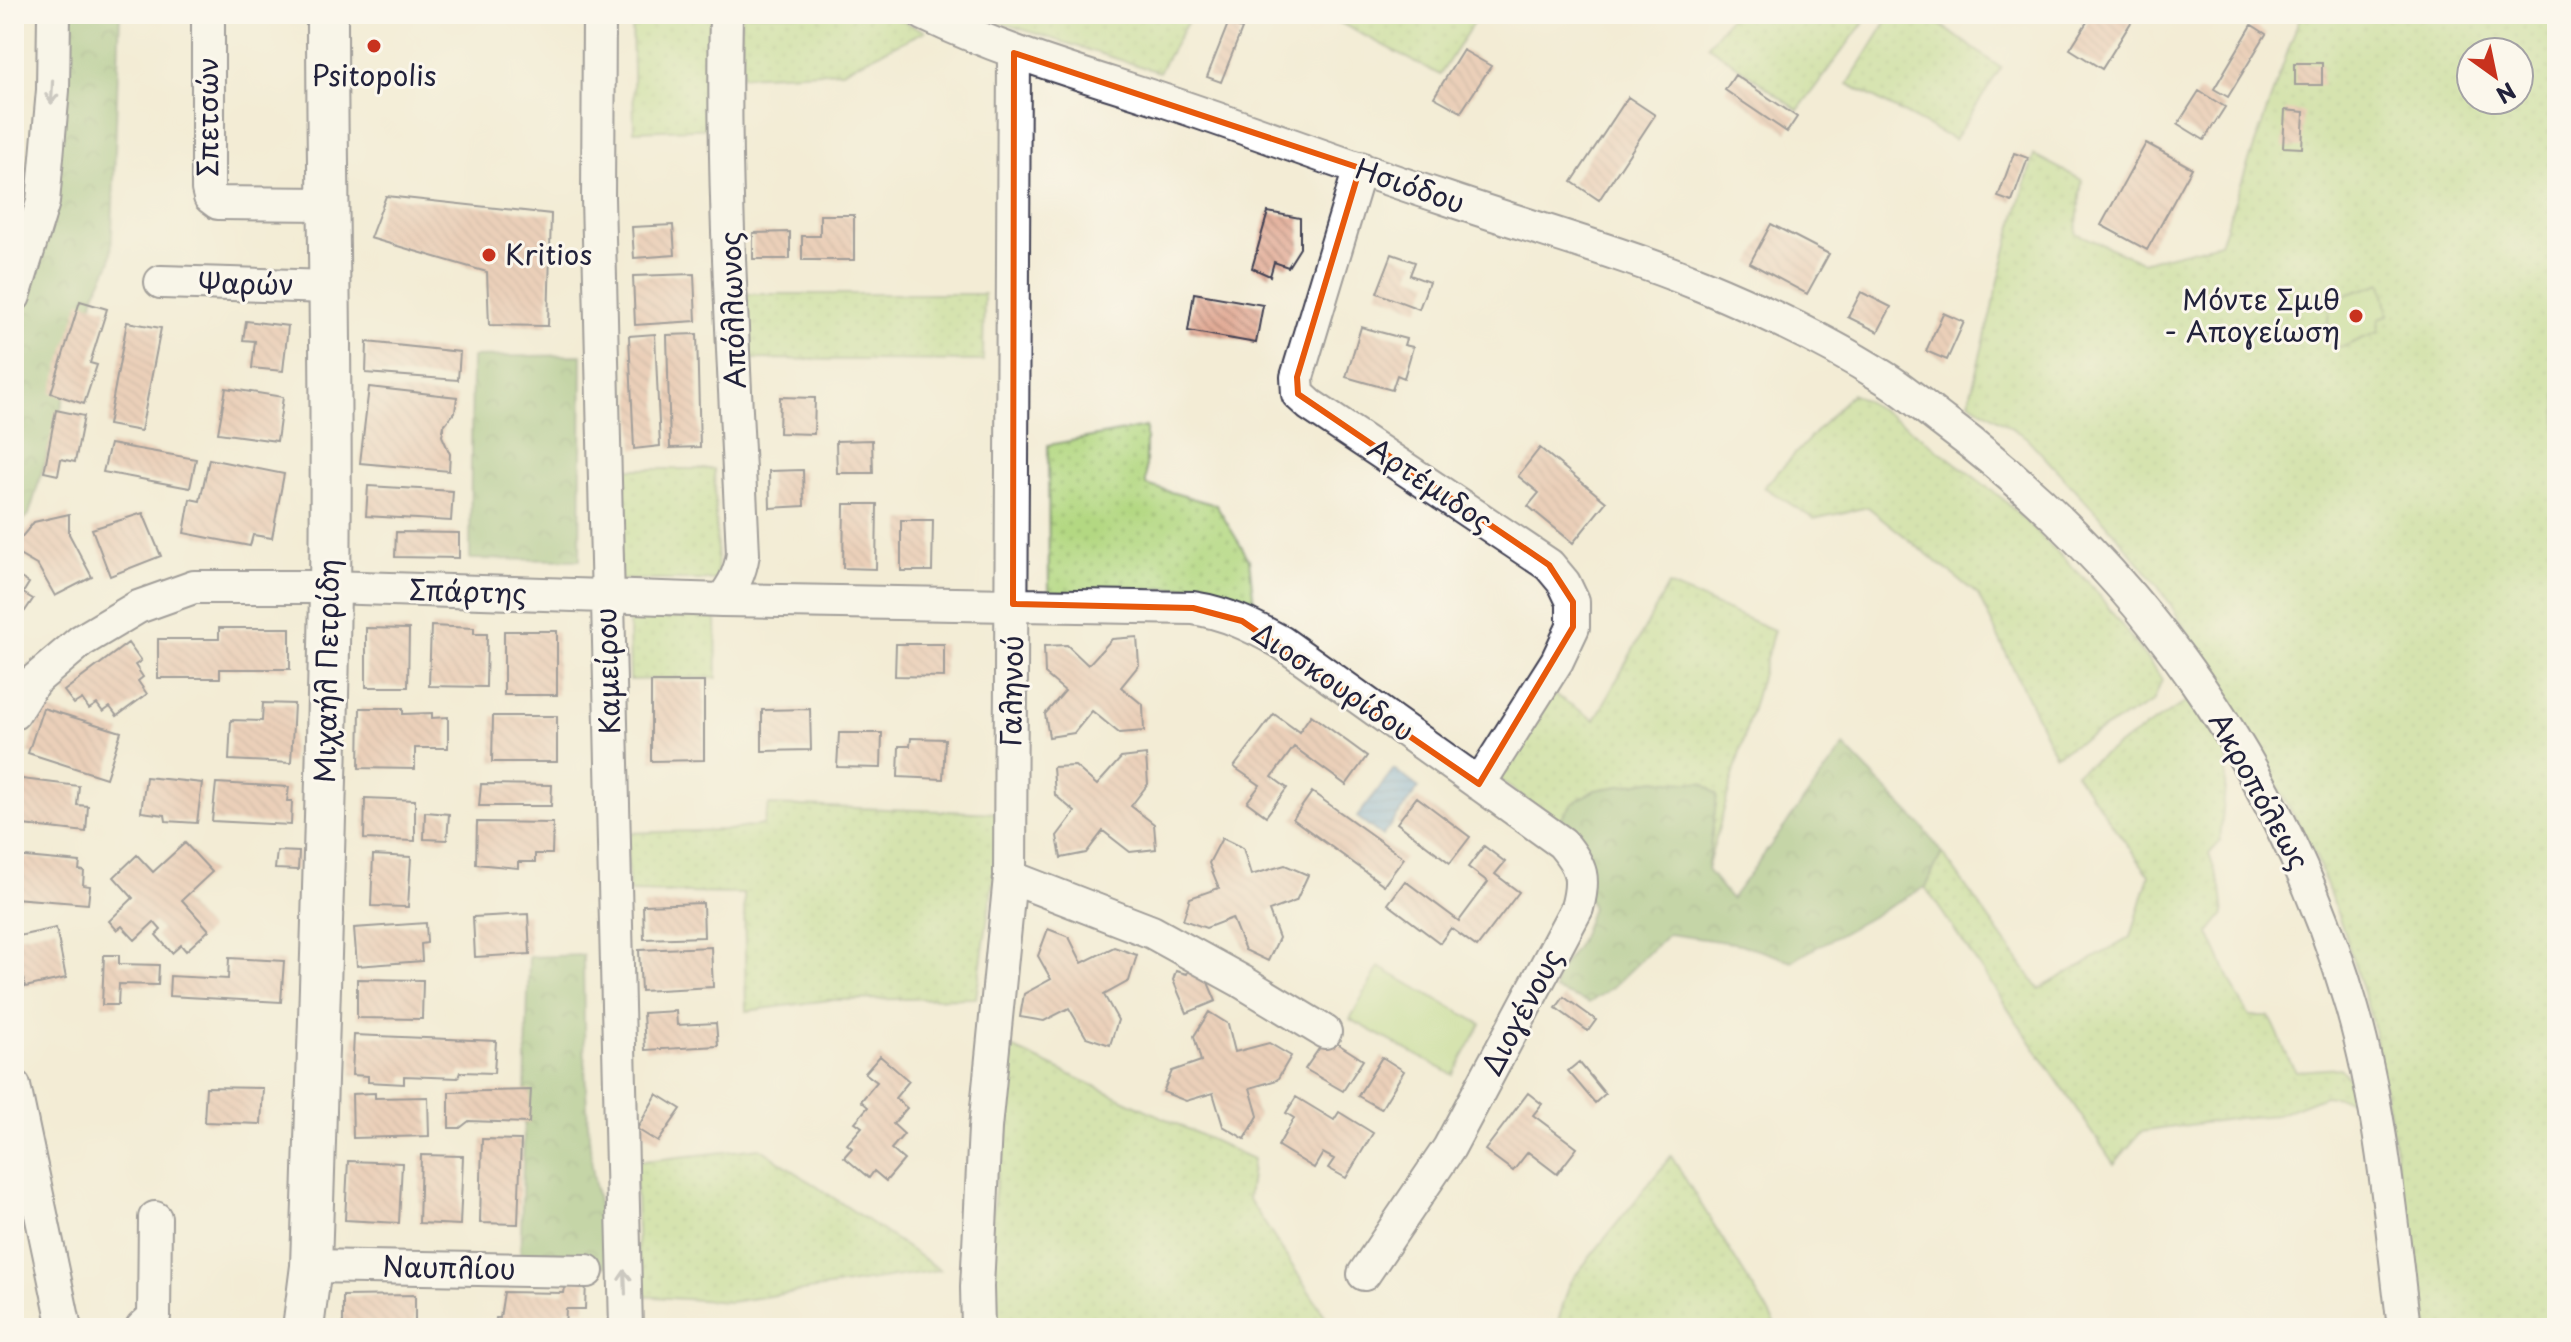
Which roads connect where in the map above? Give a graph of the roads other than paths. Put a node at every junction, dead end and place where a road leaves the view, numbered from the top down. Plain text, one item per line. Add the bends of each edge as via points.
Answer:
1 (54, 14) edge
2 (208, 14) edge
3 (327, 14) edge
4 (599, 14) edge
5 (726, 14) edge
6 (924, 14) edge
7 (1014, 53) junction
8 (1360, 168) junction
9 (29, 202) edge
10 (327, 204) junction
11 (161, 282) dead end
12 (331, 287) junction
13 (14, 296) edge
14 (1886, 379) joint
15 (330, 587) junction
16 (606, 597) junction
17 (722, 600) junction
18 (1013, 604) junction
19 (14, 713) edge
20 (1479, 784) junction
21 (1581, 873) joint
22 (1010, 877) junction
23 (1325, 1032) dead end
24 (14, 1086) edge
25 (155, 1218) dead end
26 (311, 1266) junction
27 (587, 1271) dead end
28 (1364, 1274) dead end
29 (65, 1328) edge
30 (142, 1328) edge
31 (303, 1328) edge
32 (626, 1328) edge
33 (978, 1328) edge
34 (2404, 1328) edge

1 -> 9 street via 53,90
2 - 10 street, Σπετσών via 210,197 218,203
3 - 10 main road, Μιχαήλ Πετρίδη
4 - 16 street, Καμείρου
5 - 17 street, Απόλλωνος via 743,554 740,572
6 - 7 street, Ησιόδου
7 - 8 street, Ησιόδου
7 - 18 street, Γαληνού
8 - 14 street, Ησιόδου via 1698,284 1823,342
8 - 20 street, Αρτέμιδος via 1297,377 1298,394 1549,565 1573,602 1573,627 1557,661
9 - 13 street
10 - 12 main road, Μιχαήλ Πετρίδη
11 - 12 street, Ψαρών
12 - 15 main road, Μιχαήλ Πετρίδη
14 - 34 street, Ακροπόλεως via 1997,462 2112,574 2186,665 2267,796 2326,925 2363,1051
15 - 16 street, Σπάρτης
15 - 19 street, Σπάρτης via 194,587 138,607 57,661 34,681
15 - 26 main road, Μιχαήλ Πετρίδη
16 - 17 street, Διοσκουρίδου
32 -> 16 street, Καμείρου
17 - 18 street, Διοσκουρίδου
18 - 20 street, Διοσκουρίδου via 1193,608 1242,621 1281,642
18 - 22 street, Γαληνού
20 - 21 street, Διοσκουρίδου via 1562,843
21 - 28 street, Διογένους via 1577,908 1449,1148
22 - 23 street via 1152,932
22 - 33 street, Γαληνού via 985,1128
24 - 29 street
25 - 30 street via 154,1317
26 - 27 street, Ναυπλίου
26 - 31 main road, Μιχαήλ Πετρίδη

